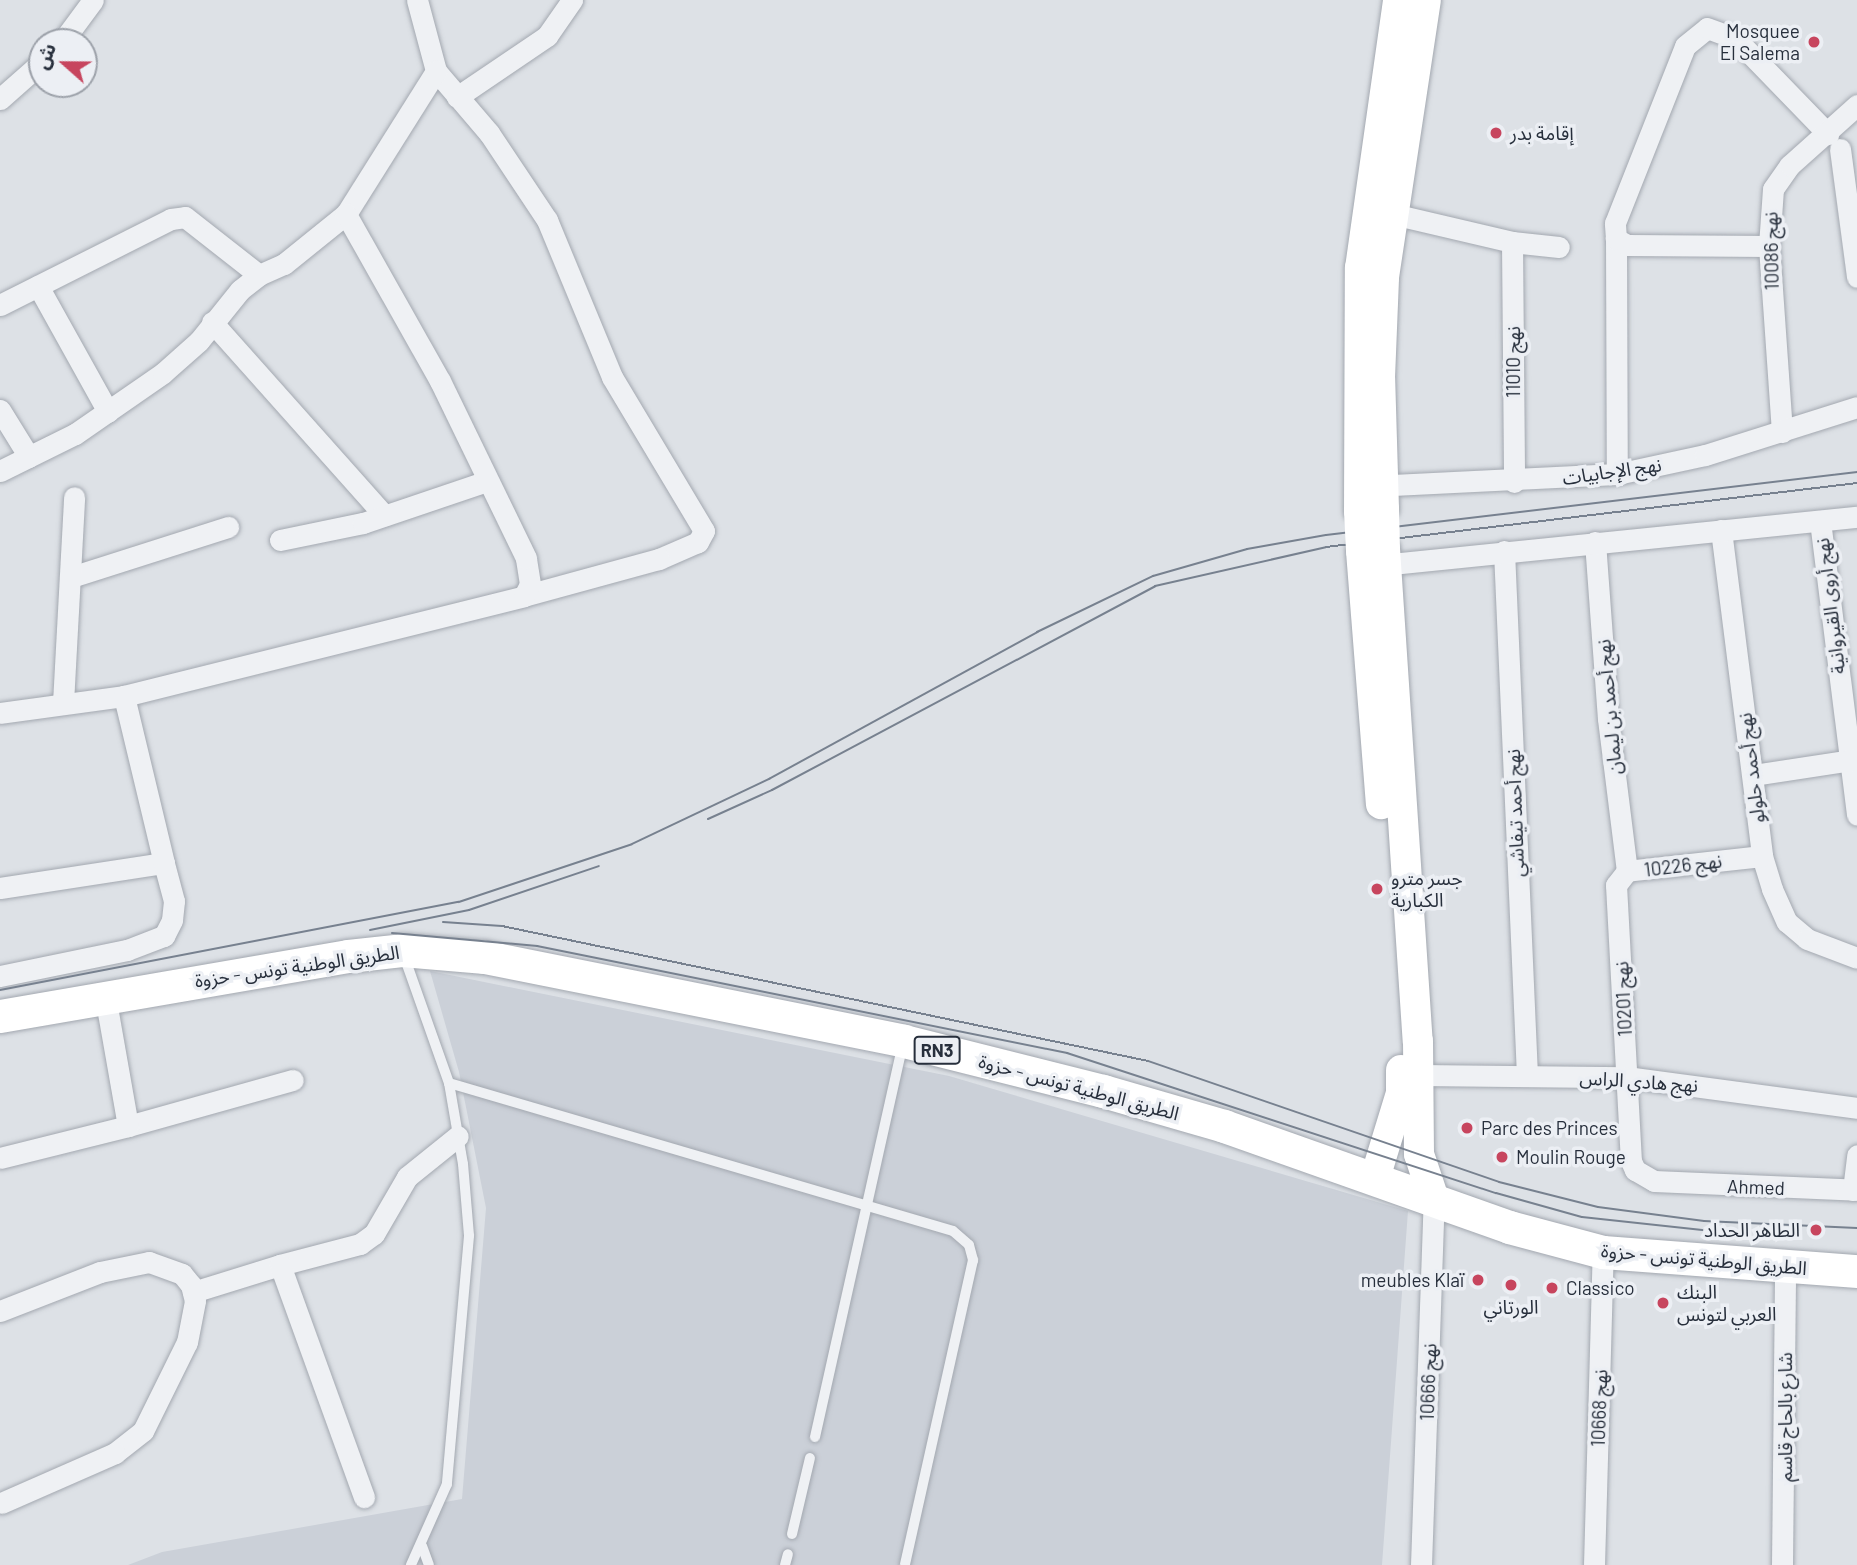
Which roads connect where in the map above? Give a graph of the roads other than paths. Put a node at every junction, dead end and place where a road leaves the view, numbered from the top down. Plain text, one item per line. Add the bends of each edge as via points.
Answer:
1 (93, 0) edge
2 (416, 0) edge
3 (572, 0) edge
4 (1398, 0) edge
5 (1426, 0) edge
6 (72, 28) edge
7 (436, 71) junction
8 (28, 74) edge
9 (457, 97) junction
10 (0, 99) edge
11 (1857, 106) edge
12 (1842, 144) edge
13 (1380, 211) junction
14 (346, 214) junction
15 (1616, 239) junction
16 (1512, 242) junction
17 (1769, 246) junction
18 (1559, 247) dead end
19 (259, 275) junction
20 (1857, 278) edge
21 (38, 286) junction
22 (0, 304) edge
23 (212, 322) junction
24 (1857, 407) edge
25 (0, 410) edge
26 (108, 412) junction
27 (1782, 432) junction
28 (29, 457) junction
29 (0, 471) edge
30 (1617, 474) junction
31 (487, 481) junction
32 (1514, 482) junction
33 (74, 497) dead end
34 (1372, 498) junction
35 (384, 516) junction
36 (1857, 517) edge
37 (1820, 521) junction
38 (228, 527) dead end
39 (1721, 530) junction
40 (280, 540) dead end
41 (1595, 542) junction
42 (1504, 551) junction
43 (1373, 558) junction
44 (71, 577) junction
45 (524, 596) junction
46 (124, 696) junction
47 (63, 703) junction
48 (0, 713) edge
49 (1853, 759) edge
50 (1753, 775) junction
51 (1857, 816) edge
52 (1762, 856) junction
53 (164, 863) junction
54 (1627, 871) junction
55 (0, 888) edge
56 (1619, 930) joint
57 (402, 950) junction
58 (1857, 958) edge
59 (0, 975) edge
60 (105, 995) junction
61 (0, 1016) edge
62 (904, 1041) junction
63 (1419, 1075) junction
64 (1527, 1075) junction
65 (1626, 1077) junction
66 (293, 1080) dead end
67 (449, 1083) junction
68 (1857, 1108) edge
69 (128, 1126) junction
70 (458, 1136) junction
71 (1857, 1155) edge
72 (0, 1158) edge
73 (1375, 1178) junction
74 (1654, 1181) joint
75 (1855, 1190) edge
76 (1434, 1199) junction
77 (867, 1206) junction
78 (1603, 1252) junction
79 (280, 1265) junction
80 (1784, 1268) junction
81 (1857, 1271) edge
82 (193, 1292) junction
83 (0, 1311) edge
84 (815, 1437) dead end
85 (810, 1458) dead end
86 (364, 1497) dead end
87 (1, 1503) edge
88 (792, 1534) dead end
89 (422, 1546) junction
90 (411, 1565) edge
91 (429, 1565) edge
92 (905, 1565) edge
93 (1422, 1565) edge
94 (1594, 1565) edge
95 (1782, 1565) edge

1 - 6 street
2 - 7 street
3 - 9 street via 547,36
4 - 13 main road
5 - 13 main road
7 - 9 street
7 - 14 street
8 - 10 street
9 - 45 street via 489,133 547,220 612,377 704,531 698,542 659,559
11 - 12 street, نهج 10086
12 - 15 street via 1735,38 1707,28 1685,46 1615,223
12 - 17 street, نهج 10086 via 1810,149 1790,165 1773,189
12 - 20 street
13 - 16 street
13 - 34 main road
14 - 19 street via 284,264
14 - 31 street via 422,348
15 - 17 street via 1627,245
15 - 30 street
16 - 18 street
16 - 32 street, نهج 11010
17 - 27 street, نهج 10086
19 - 21 street via 185,217 171,219
19 - 23 street
21 - 22 street
21 - 26 street
23 - 26 street via 184,356
23 - 35 street
24 - 27 street, نهج الإجابيات
25 - 28 street
26 - 28 street
27 - 30 street, نهج الإجابيات
28 - 29 street
30 - 32 street, نهج الإجابيات
31 - 35 street
31 - 45 street via 526,558 530,584
32 - 34 street, نهج الإجابيات
33 - 44 street
34 - 43 main road, bridge
35 - 40 street
36 - 37 street
37 - 39 street
37 - 49 street, نهج أروى القيروانية
38 - 44 street
39 - 41 street
39 - 50 street, نهج أحمد حلولو
41 - 42 street
41 - 54 street, نهج أحمد بن ليمان via 1608,719
42 - 43 street
42 - 64 street, نهج أحمد تيفاشي
43 - 63 main road
43 - 73 main road via 1402,1078
44 - 47 street
45 - 46 street
46 - 47 street
46 - 53 street
47 - 48 street
49 - 50 street
49 - 51 street, نهج أروى القيروانية
50 - 52 street, نهج أحمد حلولو
52 - 54 street, نهج 10226
52 - 58 street, نهج أحمد حلولو via 1787,922 1807,939
53 - 55 street
53 - 59 street via 174,901 164,936 138,947
54 - 56 street, نهج 10226 via 1616,885
56 - 65 street, نهج 10201
57 - 60 main road, الطريق الوطنية تونس - حزوة / RN3
57 - 62 main road, الطريق الوطنية تونس - حزوة / RN3 via 554,969
57 - 67 lane
60 - 61 main road, الطريق الوطنية تونس - حزوة / RN3
60 - 69 street
62 - 73 main road, الطريق الوطنية تونس - حزوة / RN3 via 1103,1091
62 - 77 lane
63 - 64 street, نهج هادي الراس
63 - 76 main road via 1419,1154
64 - 65 street, نهج هادي الراس
65 - 68 street, نهج هادي الراس
65 - 74 street, نهج 10201 via 1631,1161 1635,1170
66 - 69 street
67 - 70 lane
67 - 77 lane
69 - 72 street
70 - 79 street via 407,1177 374,1234 360,1244
70 - 89 lane via 469,1236 467,1296 447,1484
71 - 75 street
73 - 76 main road, الطريق الوطنية تونس - حزوة / RN3
74 - 75 street, Ahmed
76 - 78 main road, الطريق الوطنية تونس - حزوة / RN3 via 1509,1227
76 - 93 street, نهج 10666
77 - 84 lane
77 - 92 lane via 953,1231 969,1245 973,1260
78 - 80 main road, الطريق الوطنية تونس - حزوة / RN3
78 - 94 street, نهج 10668
79 - 82 street
79 - 86 street
80 - 81 main road, الطريق الوطنية تونس - حزوة / RN3
80 - 95 street, شارع بالحاج قاسم
82 - 83 street via 182,1273 166,1266 127,1265
82 - 87 street via 187,1342 143,1431 115,1452
85 - 88 lane
89 - 90 lane
89 - 91 lane

